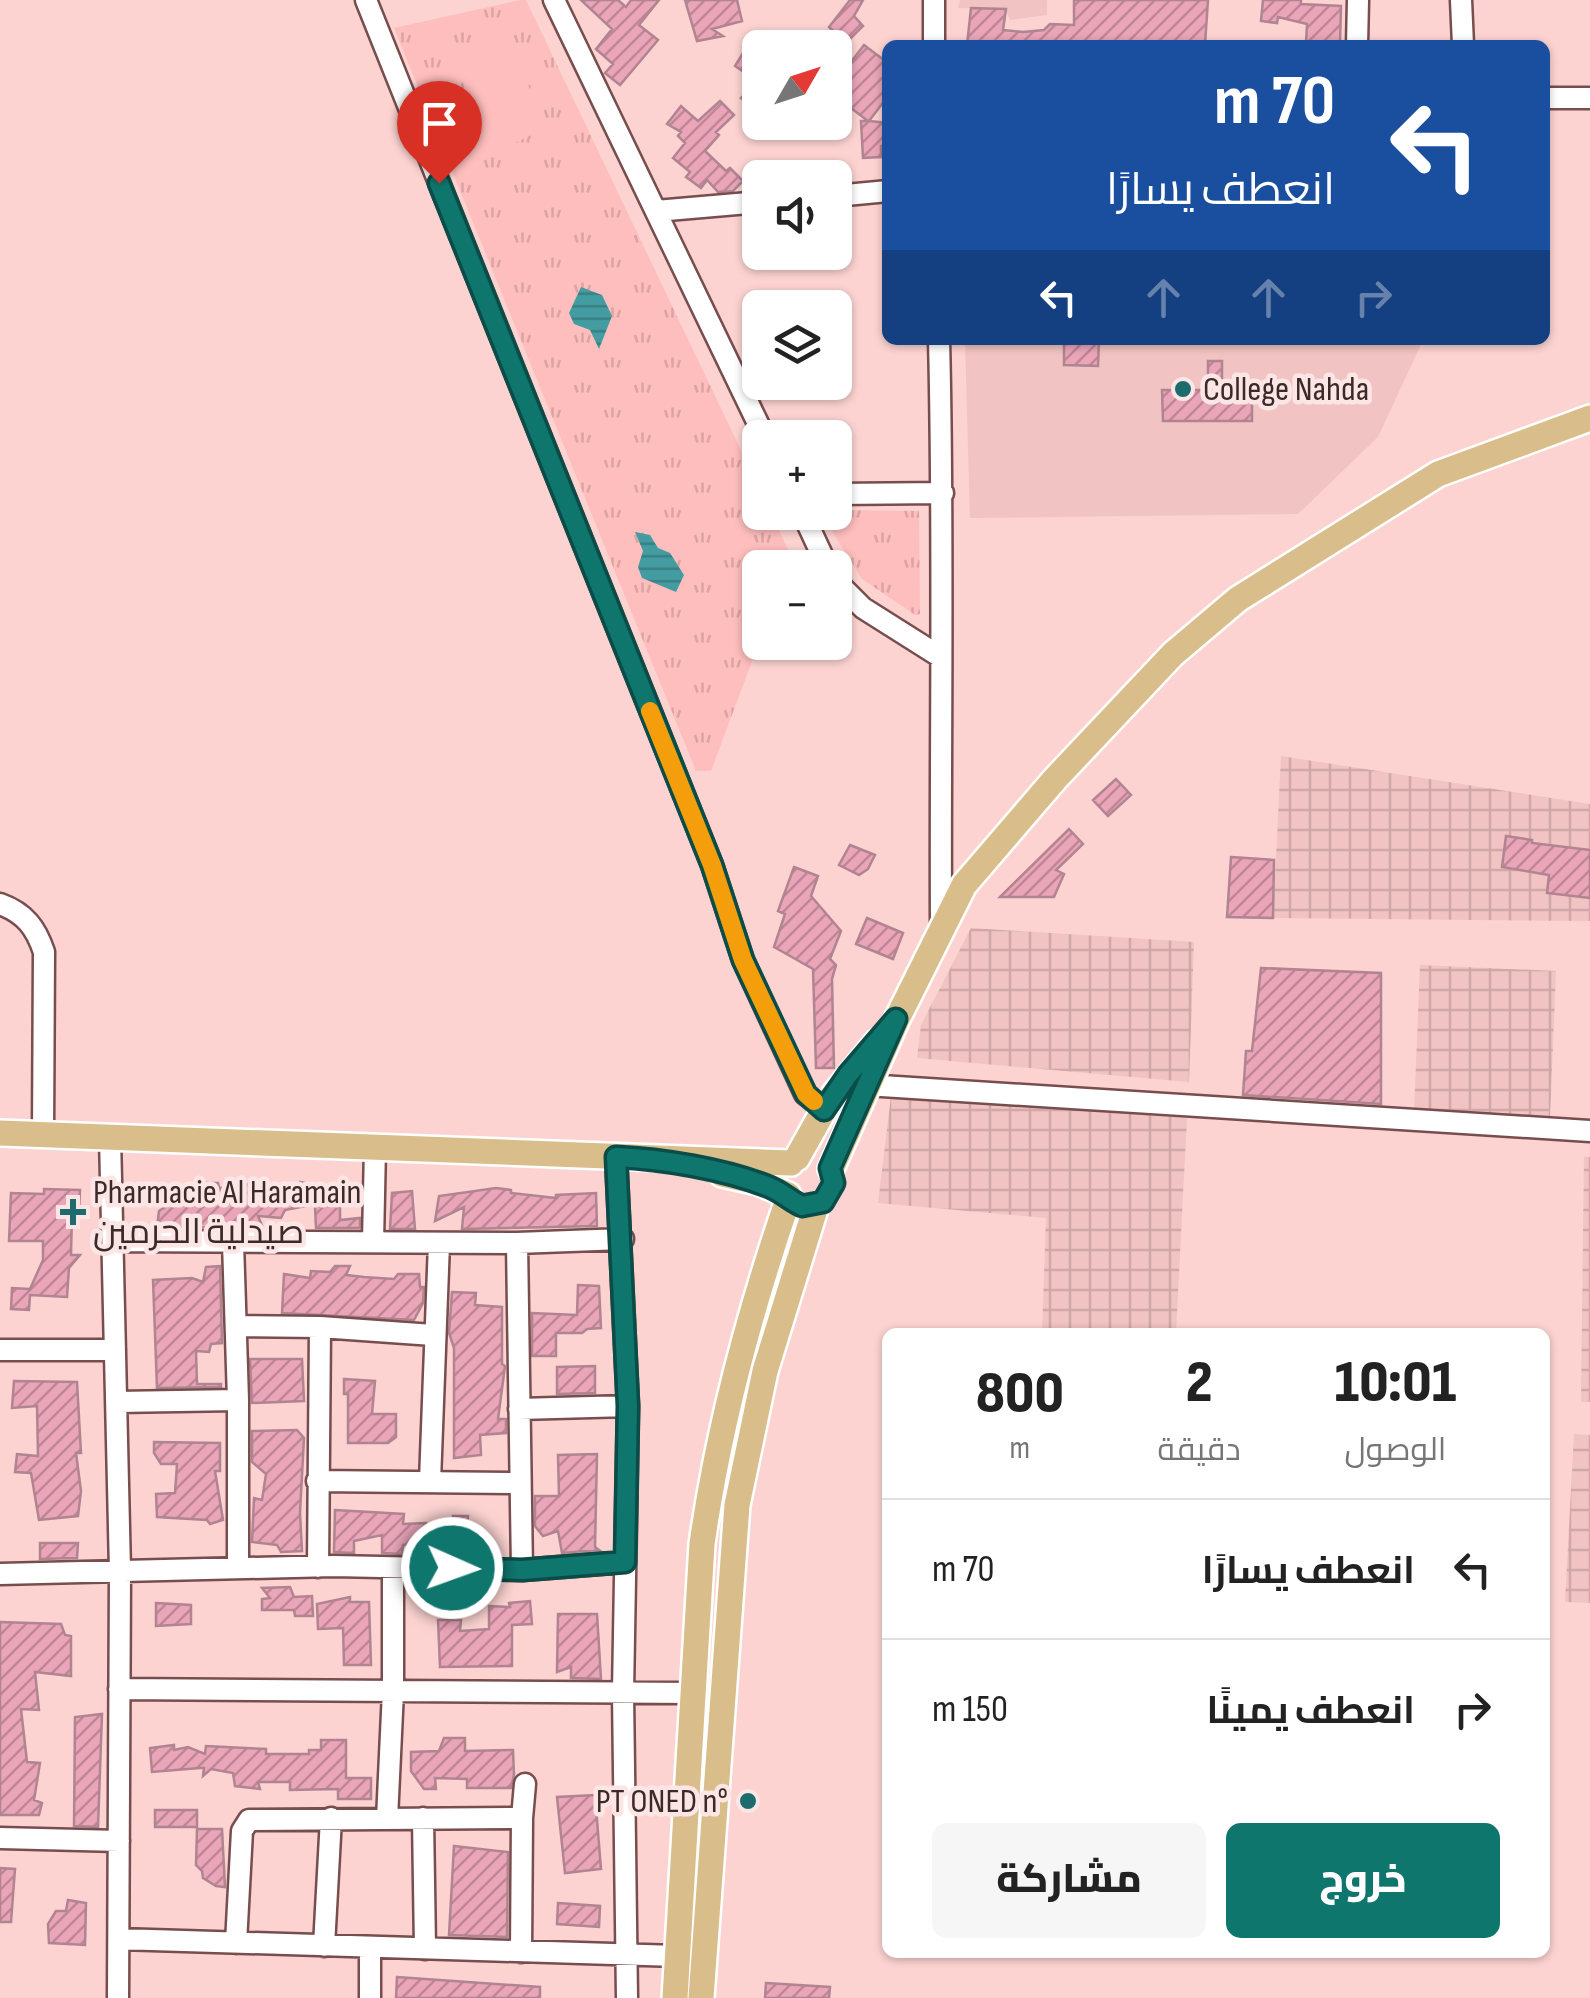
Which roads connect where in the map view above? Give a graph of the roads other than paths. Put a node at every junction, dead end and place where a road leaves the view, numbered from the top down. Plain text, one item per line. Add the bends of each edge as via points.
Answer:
1 (554, 0) edge
2 (934, 0) edge
3 (1358, 0) edge
4 (1461, 0) edge
5 (372, 1) edge
6 (934, 40) edge
7 (1357, 40) edge
8 (1463, 40) edge
9 (1550, 98) edge
10 (1590, 98) edge
11 (882, 192) edge
12 (852, 194) edge
13 (742, 204) edge
14 (656, 211) junction
15 (939, 345) edge
16 (1590, 418) edge
17 (756, 420) edge
18 (943, 493) junction
19 (852, 494) edge
20 (852, 596) edge
21 (939, 656) junction
22 (0, 904) edge
23 (942, 925) junction
24 (896, 1019) junction
25 (866, 1084) junction
26 (824, 1110) junction
27 (1590, 1132) edge
28 (0, 1133) edge
29 (43, 1135) junction
30 (110, 1137) junction
31 (375, 1146) junction
32 (616, 1157) junction
33 (654, 1158) junction
34 (794, 1161) junction
35 (830, 1168) junction
36 (788, 1196) junction
37 (816, 1206) junction
38 (622, 1238) junction
39 (114, 1241) junction
40 (233, 1242) junction
41 (373, 1242) junction
42 (439, 1242) junction
43 (517, 1244) junction
44 (236, 1326) junction
45 (320, 1326) junction
46 (433, 1335) junction
47 (0, 1350) edge
48 (115, 1350) junction
49 (238, 1400) junction
50 (117, 1402) junction
51 (628, 1406) junction
52 (519, 1409) junction
53 (430, 1481) junction
54 (317, 1482) junction
55 (520, 1483) junction
56 (625, 1562) junction
57 (238, 1567) junction
58 (318, 1568) junction
59 (393, 1569) junction
60 (522, 1570) junction
61 (120, 1571) junction
62 (0, 1574) edge
63 (120, 1689) junction
64 (393, 1691) junction
65 (623, 1693) junction
66 (694, 1693) junction
67 (525, 1784) dead end
68 (332, 1818) junction
69 (423, 1818) junction
70 (522, 1818) junction
71 (387, 1819) junction
72 (0, 1838) edge
73 (119, 1842) junction
74 (118, 1939) junction
75 (236, 1943) junction
76 (324, 1946) junction
77 (370, 1947) junction
78 (425, 1949) junction
79 (521, 1952) junction
80 (626, 1956) junction
81 (678, 1956) junction
82 (118, 1998) edge
83 (370, 1998) edge
84 (627, 1998) edge
85 (675, 1998) edge
86 (701, 1998) edge

1 - 14 street
2 - 6 street
3 - 7 street
4 - 8 street
5 - 26 street via 712,865 743,960 806,1094
9 - 10 street
11 - 12 street
13 - 14 street
14 - 17 street
15 - 18 street
16 - 23 main road via 1438,474 1238,599 1173,654 1055,778 964,885
18 - 19 street
18 - 21 street
20 - 21 street
21 - 23 street
22 - 29 street via 36,928 44,952
23 - 24 main road
24 - 25 main road
24 - 26 main road
25 - 27 street
25 - 35 main road
26 - 34 main road
28 - 29 main road
29 - 30 main road
30 - 31 main road
30 - 39 street
31 - 32 main road
31 - 41 street
32 - 33 main road
32 - 38 street
33 - 34 main road
33 - 36 main road via 758,1182
34 - 35 main road via 820,1158
34 - 36 main road via 784,1176
35 - 37 main road via 832,1191
36 - 37 main road
36 - 66 main road via 716,1460 702,1544
37 - 86 main road via 764,1371 738,1505
38 - 43 street
38 - 51 street
39 - 40 street
39 - 48 street
40 - 41 street
40 - 44 street
41 - 42 street
42 - 43 street
42 - 46 street
43 - 52 street
44 - 45 street
44 - 49 street
45 - 46 street
45 - 54 street
46 - 53 street
47 - 48 street
48 - 50 street
49 - 50 street
49 - 57 street
50 - 61 street
51 - 52 street
51 - 56 street
52 - 55 street
53 - 54 street
53 - 55 street
54 - 58 street
55 - 60 street
56 - 60 street
56 - 65 street
57 - 58 street
57 - 61 street
58 - 59 street
59 - 60 street
59 - 64 street
61 - 62 street
61 - 63 street
63 - 64 street
63 - 73 street
64 - 65 street
64 - 71 street
65 - 66 street
65 - 80 street
66 - 81 main road
67 - 70 street
68 - 71 street
68 - 75 street via 256,1818 245,1825
68 - 76 street
69 - 70 street
69 - 71 street
69 - 78 street
70 - 79 street
72 - 73 street
73 - 74 street
74 - 75 street
74 - 82 street
75 - 76 street
76 - 77 street
77 - 78 street
77 - 83 street
78 - 79 street
79 - 80 street
80 - 81 street
80 - 84 street
81 - 85 main road

